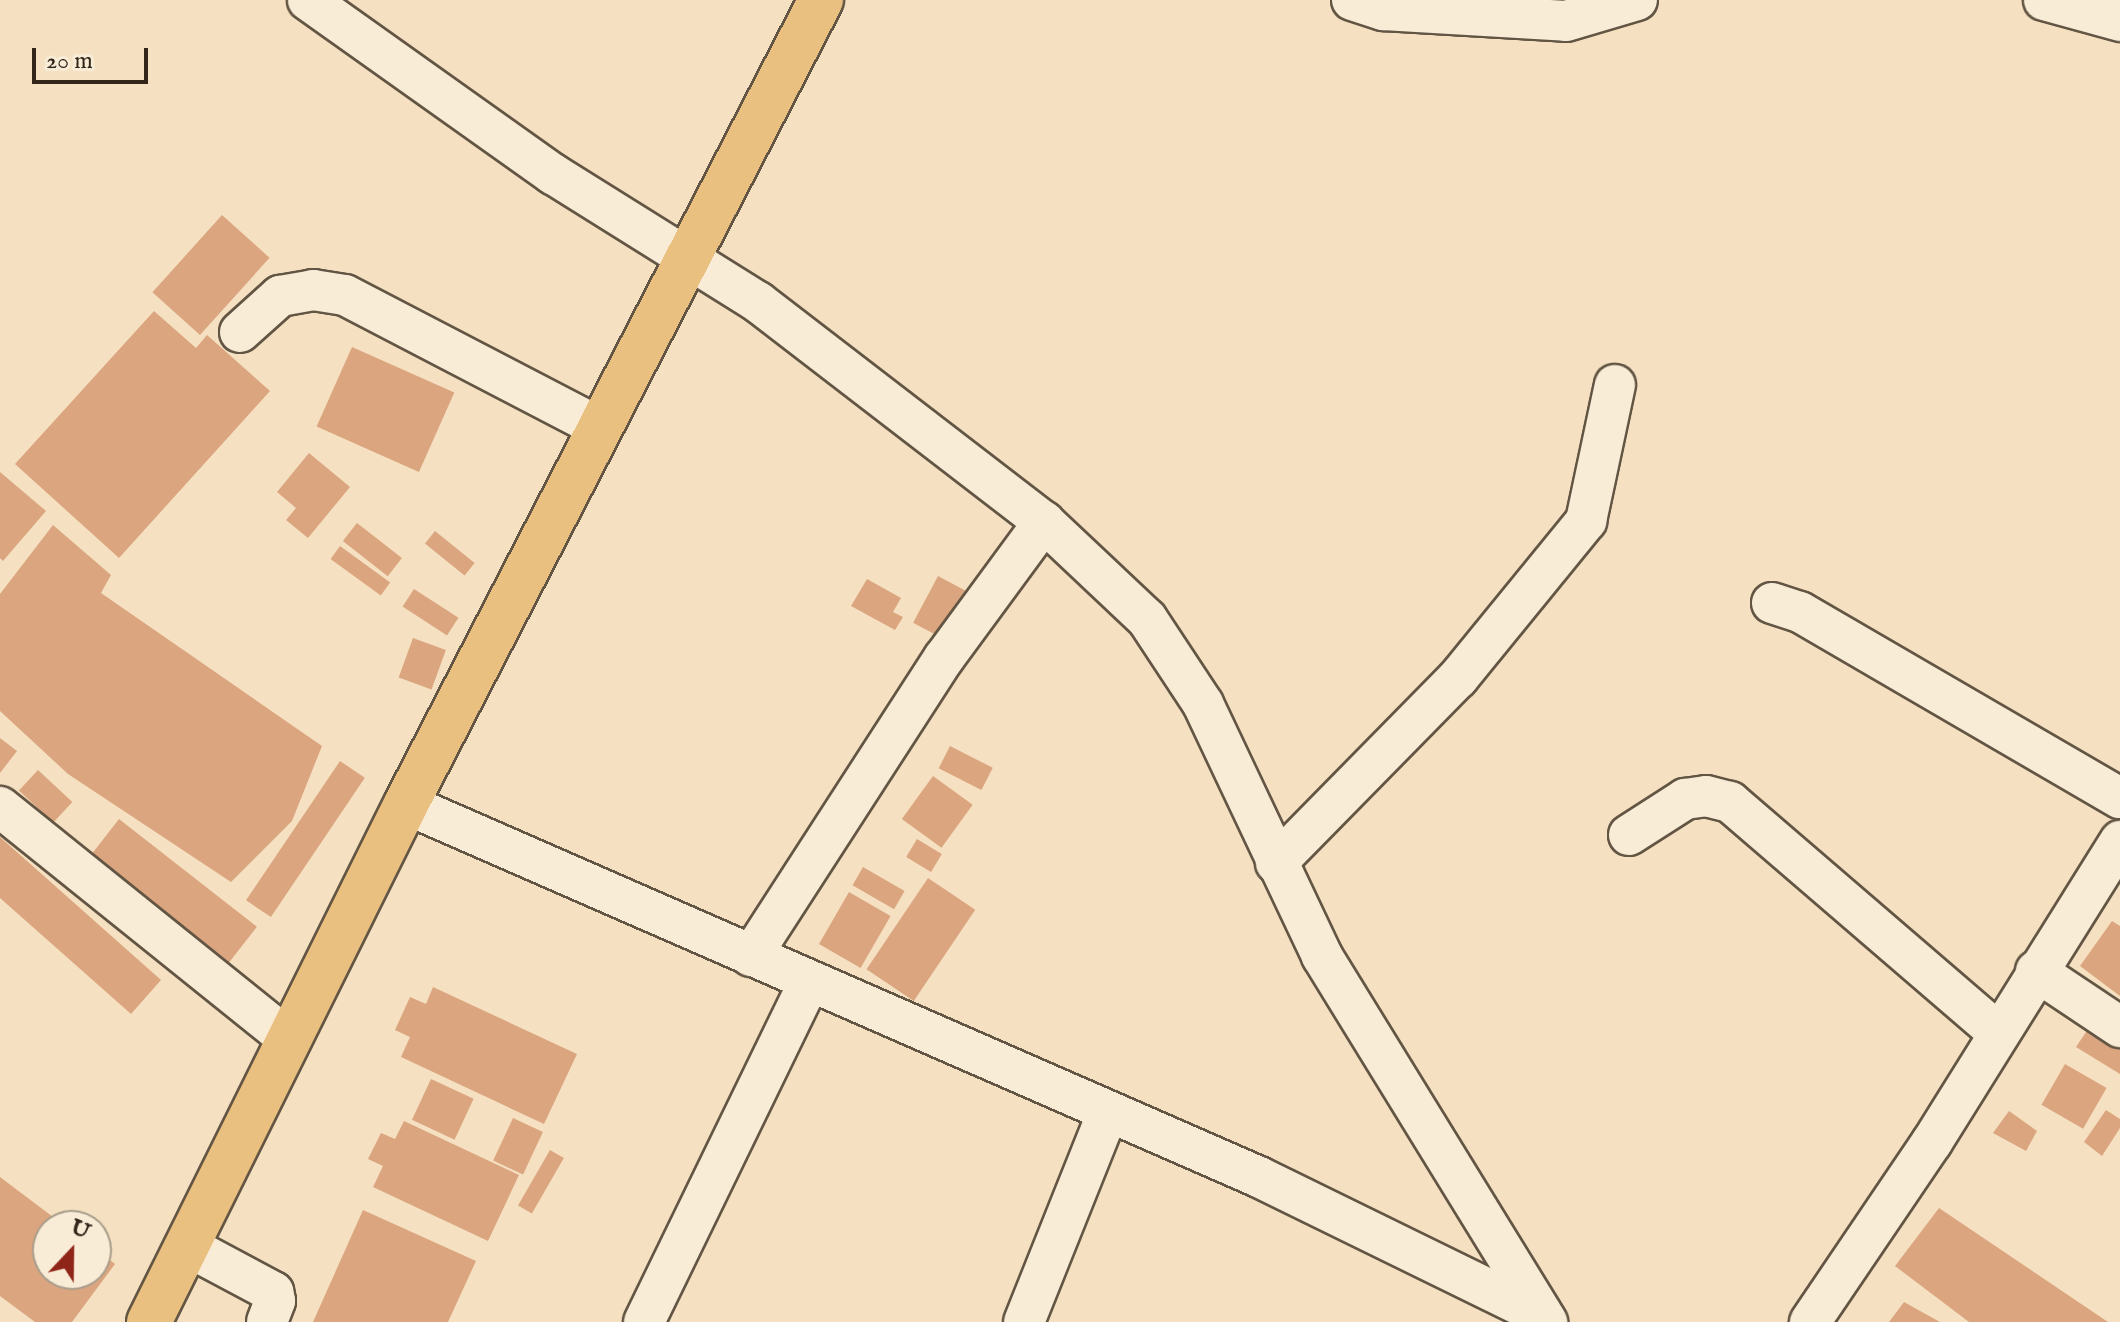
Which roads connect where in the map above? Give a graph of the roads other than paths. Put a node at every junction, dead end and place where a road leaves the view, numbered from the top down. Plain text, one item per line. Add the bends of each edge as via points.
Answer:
1 (308, 0) edge
2 (821, 0) edge
3 (1352, 0) edge
4 (1637, 0) edge
5 (2044, 0) edge
6 (2120, 21) edge
7 (690, 257) junction
8 (240, 332) dead end
9 (1615, 385) dead end
10 (599, 427) junction
11 (1044, 522) junction
12 (1772, 603) dead end
13 (2120, 798) edge
14 (406, 804) junction
15 (0, 807) edge
16 (1629, 835) dead end
17 (2120, 841) edge
18 (1276, 863) junction
19 (751, 956) junction
20 (2036, 971) junction
21 (808, 984) junction
22 (2120, 1027) edge
23 (1997, 1032) junction
24 (289, 1039) junction
25 (1107, 1114) junction
26 (187, 1246) junction
27 (1543, 1318) edge
28 (149, 1322) edge
29 (267, 1322) edge
30 (644, 1322) edge
31 (1024, 1322) edge
32 (1810, 1322) edge

1 - 7 street via 553,174
2 - 7 main road
3 - 4 street via 1383,10 1566,21
5 - 6 street
7 - 10 main road
7 - 11 street via 758,302
8 - 10 street via 280,296 313,290 345,295
9 - 18 street via 1586,521 1458,678
10 - 14 main road
11 - 18 street via 1147,619 1203,704
11 - 19 street via 944,658
12 - 13 street via 1800,612
14 - 19 street
14 - 24 main road
15 - 24 street
16 - 23 street via 1685,799 1706,796 1730,802
17 - 20 street
18 - 27 street via 1322,956
19 - 21 street
20 - 22 street
20 - 23 street
21 - 25 street
21 - 30 street
23 - 32 street via 1932,1142
24 - 26 main road
25 - 27 street via 1259,1177
25 - 31 street
26 - 28 main road
26 - 29 street via 273,1292

